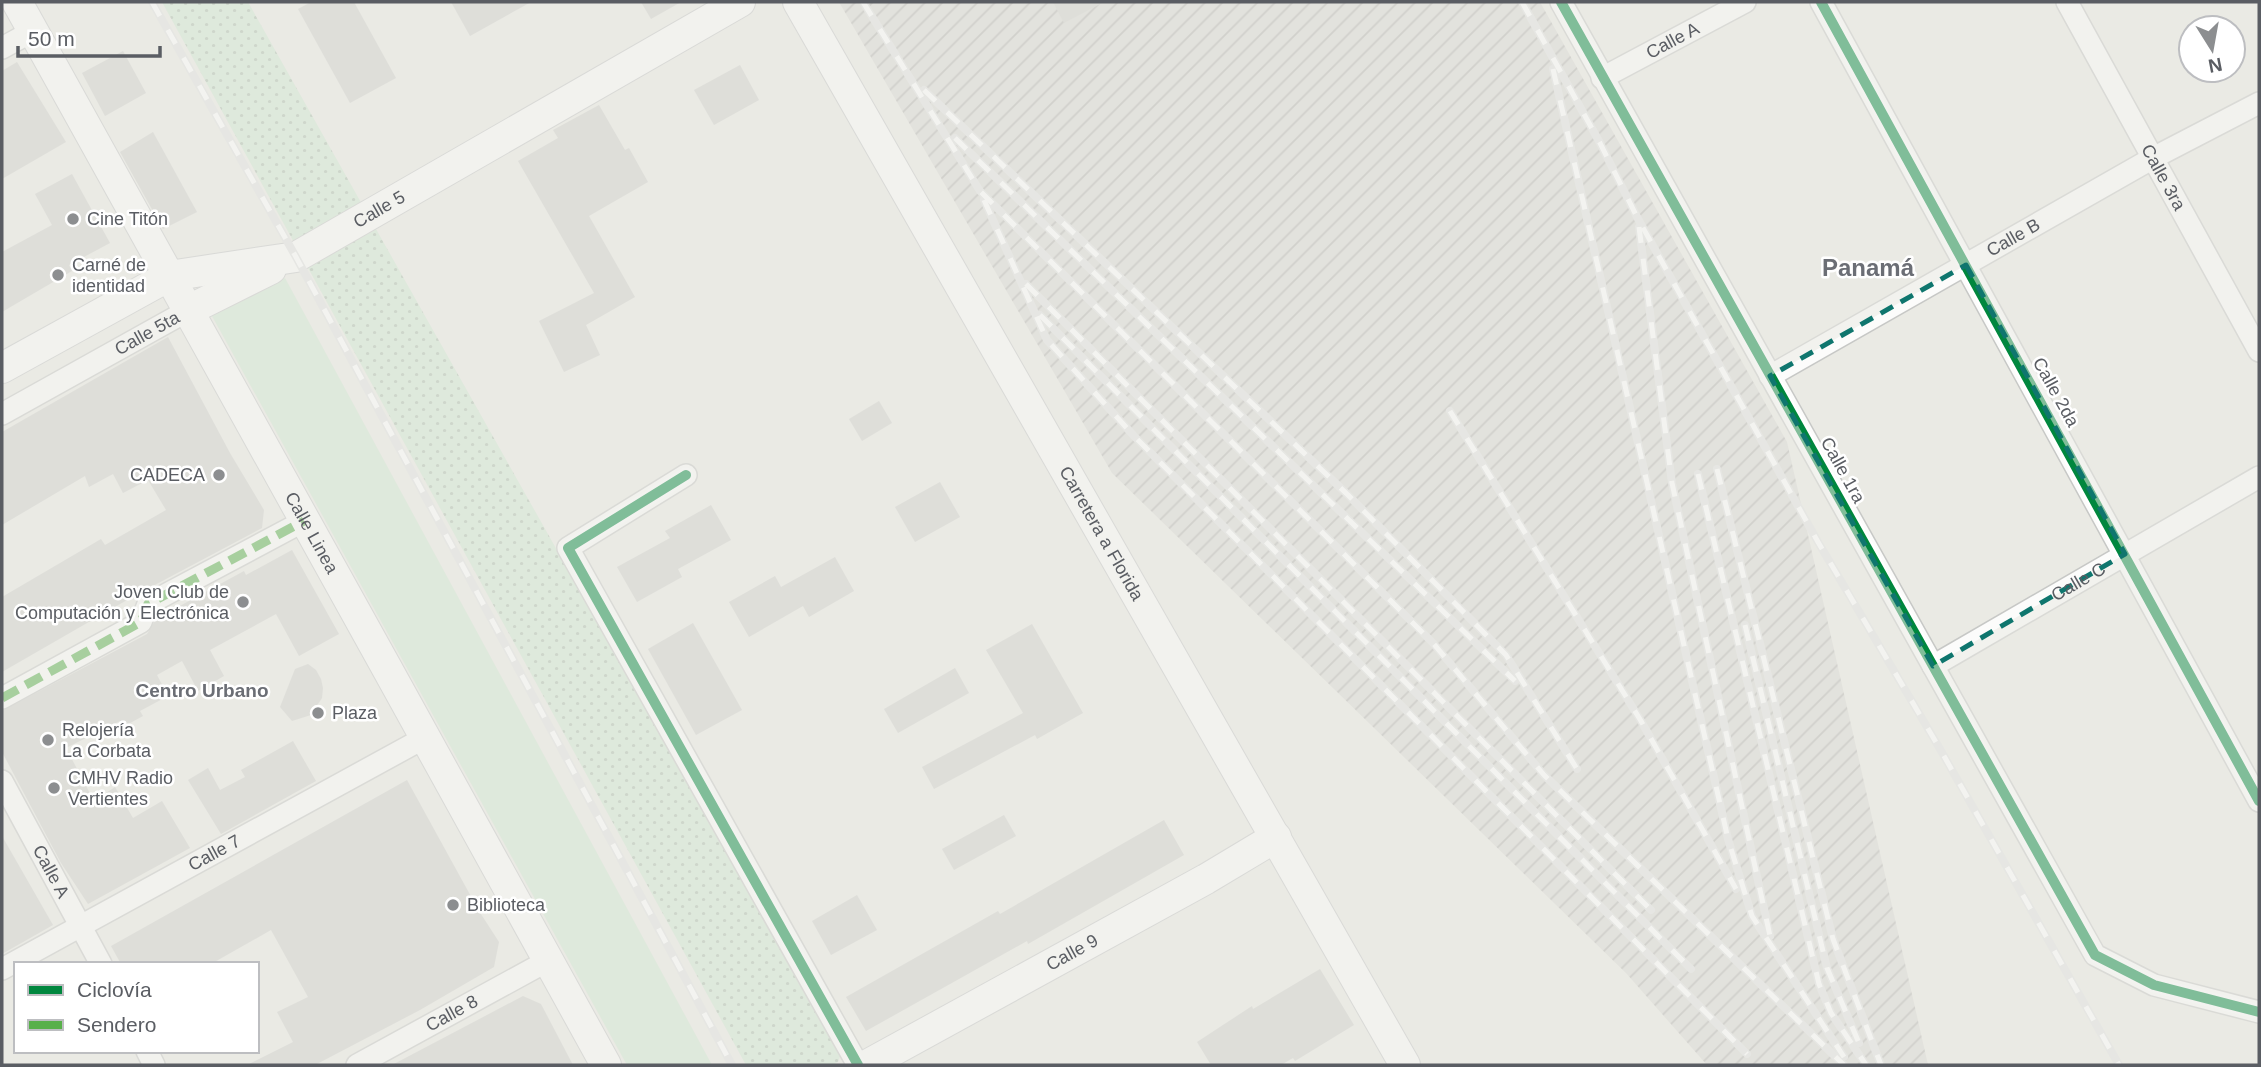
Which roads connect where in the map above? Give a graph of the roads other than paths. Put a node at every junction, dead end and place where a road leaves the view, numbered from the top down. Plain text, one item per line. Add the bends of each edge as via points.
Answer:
1 (17, 2) edge
2 (740, 2) edge
3 (798, 2) edge
4 (1561, 2) edge
5 (1745, 2) edge
6 (1821, 2) edge
7 (2067, 2) edge
8 (33, 31) junction
9 (2, 48) edge
10 (1602, 78) junction
11 (2259, 103) edge
12 (2153, 158) junction
13 (296, 257) junction
14 (1966, 265) junction
15 (169, 276) junction
16 (187, 311) junction
17 (2259, 351) edge
18 (2, 368) edge
19 (1770, 376) junction
20 (2, 414) edge
21 (686, 475) dead end
22 (2259, 477) edge
23 (304, 521) junction
24 (2125, 554) junction
25 (1933, 666) junction
26 (2, 698) edge
27 (426, 737) junction
28 (2, 781) edge
29 (2259, 801) edge
30 (1276, 837) junction
31 (80, 925) junction
32 (549, 960) junction
33 (14, 962) edge
34 (100, 962) edge
35 (2259, 1012) edge
36 (357, 1065) edge
37 (606, 1065) edge
38 (858, 1065) edge
39 (867, 1065) edge
40 (1405, 1065) edge

1 - 8 main road, Calle Linea
2 - 13 main road, Calle 5
3 - 30 main road, Carretera a Florida
4 - 10 street, Calle 1ra
5 - 10 street, Calle A
6 - 14 street, Calle 2da
7 - 12 street, Calle 3ra
8 - 9 street
8 - 15 main road, Calle Linea
10 - 19 street, Calle 1ra
11 - 12 street, Calle B
12 - 14 street, Calle B
12 - 17 street, Calle 3ra
13 - 15 main road, Calle 5
13 - 16 main road, Calle 5ta
14 - 19 street, Calle B
14 - 24 street, Calle 2da
15 - 16 main road, Calle Linea
15 - 18 main road, Calle 5
16 - 20 street, Calle 5ta
16 - 23 main road, Calle Linea
19 - 25 street, Calle 1ra
21 - 38 street via 568,548
22 - 24 street, Calle C
23 - 26 street via 148,604 141,622
23 - 27 main road, Calle Linea
24 - 25 street, Calle C
24 - 29 street, Calle 2da
25 - 35 street, Calle 1ra via 2095,955 2154,985
27 - 31 street, Calle 7
27 - 32 main road, Calle Linea
28 - 31 street, Calle A
30 - 39 main road, Calle 9
30 - 40 main road, Carretera a Florida
31 - 33 street, Calle 7
31 - 34 street, Calle A
32 - 36 street, Calle 8
32 - 37 main road, Calle Linea

